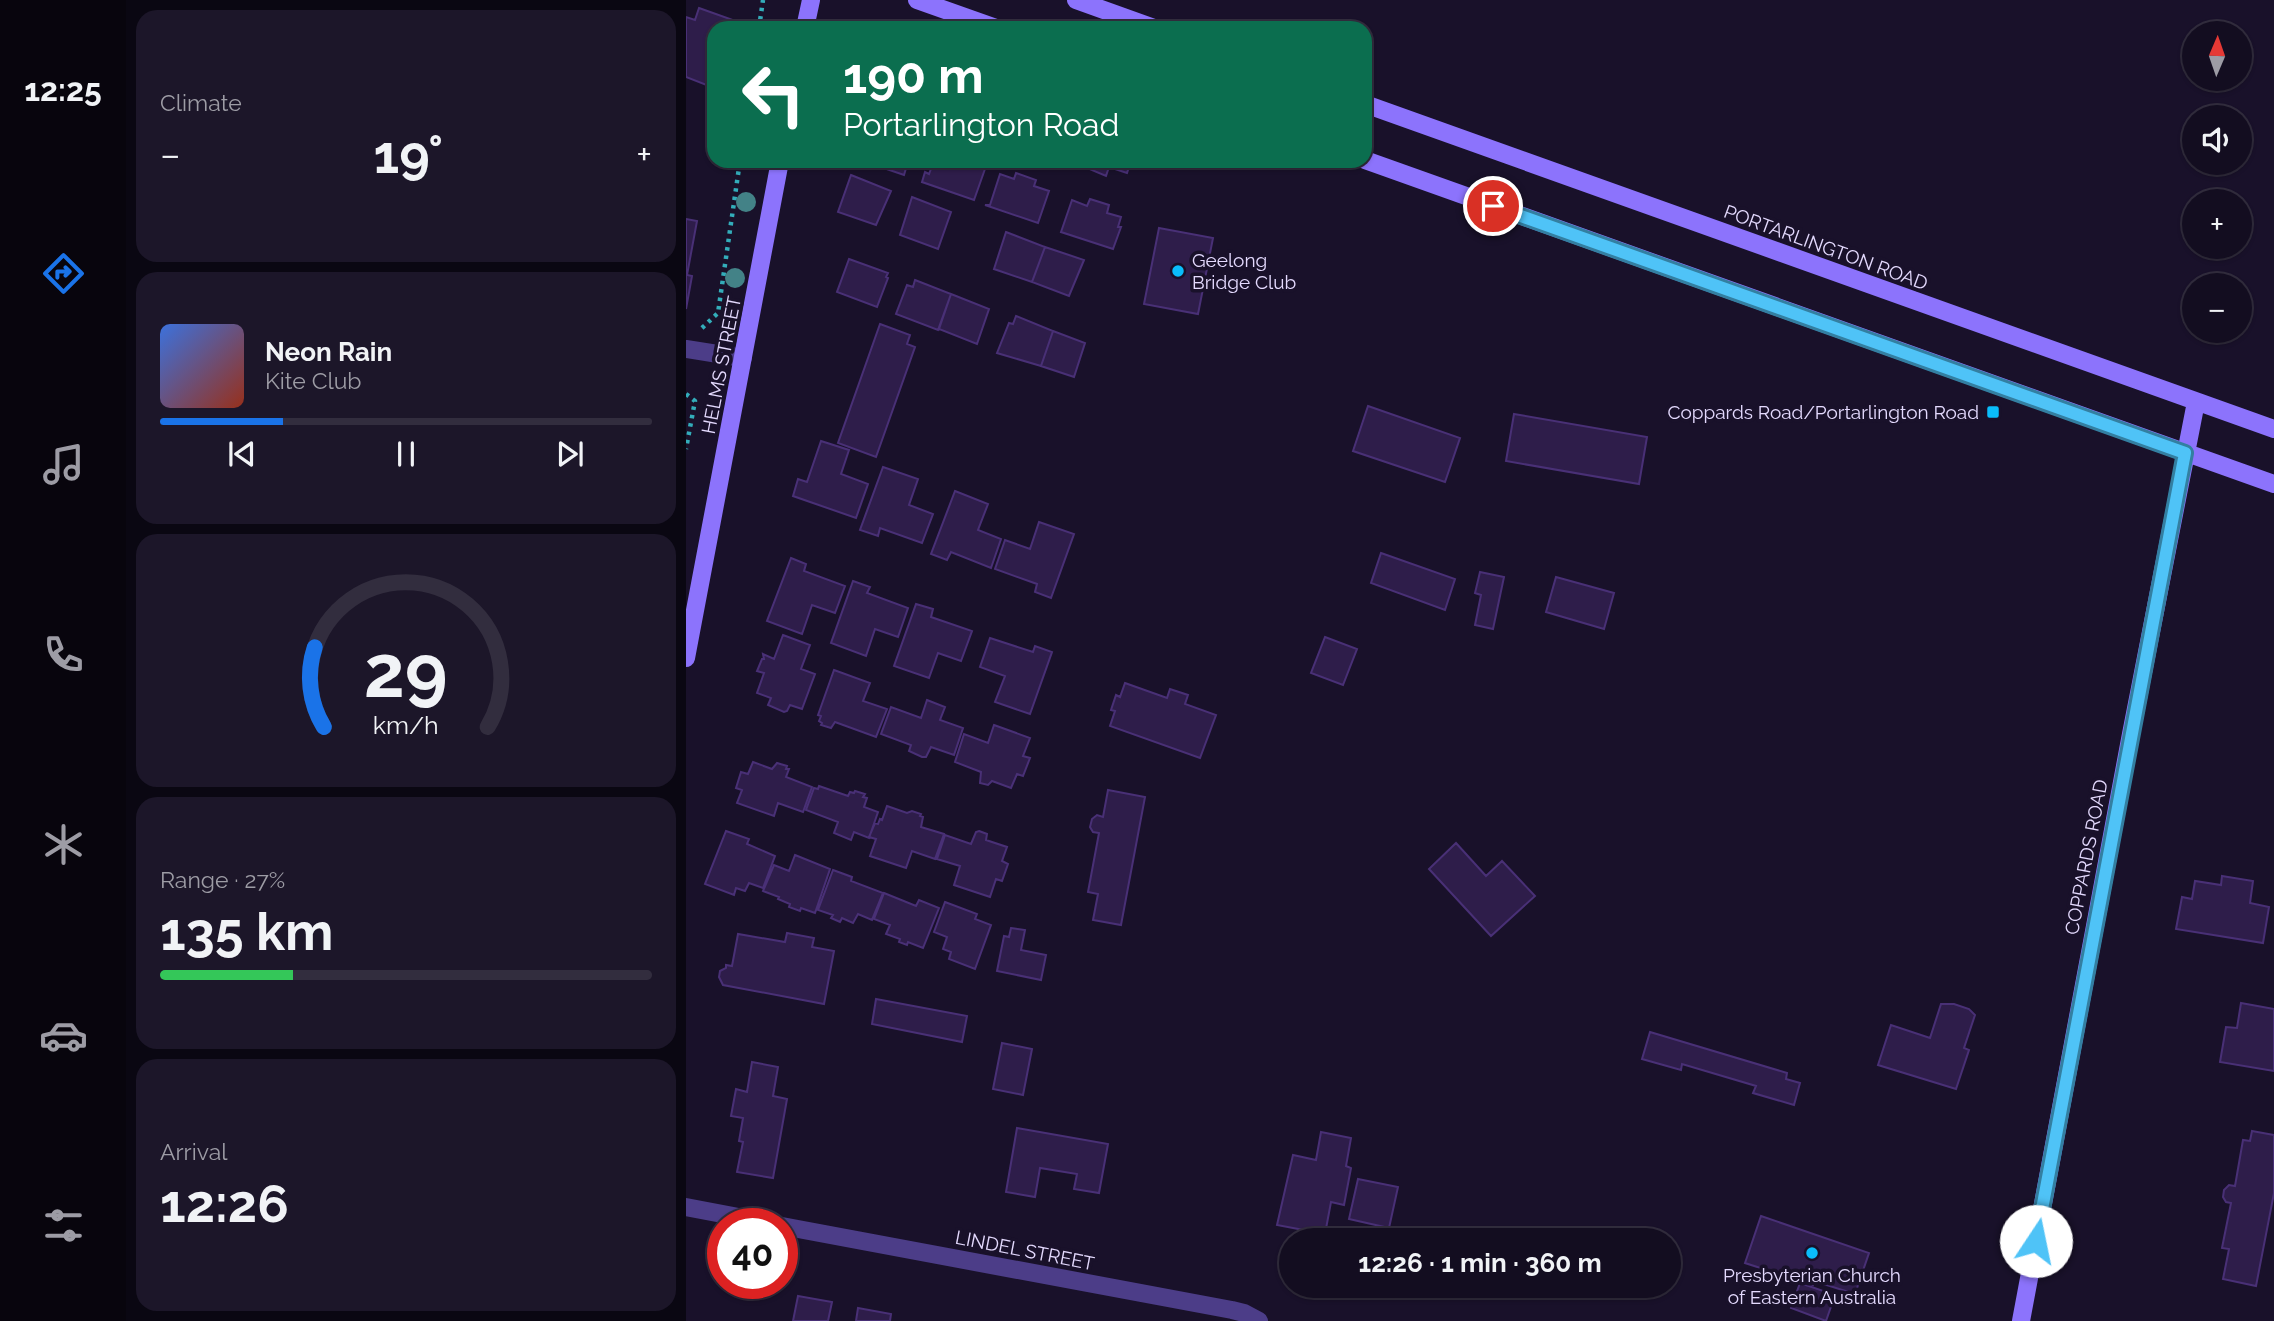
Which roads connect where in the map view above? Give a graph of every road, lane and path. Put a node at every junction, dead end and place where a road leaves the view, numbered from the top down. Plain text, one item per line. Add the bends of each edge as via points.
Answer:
1 (763, 0) edge
2 (811, 0) edge
3 (918, 0) edge
4 (1076, 0) edge
5 (760, 21) edge
6 (806, 21) edge
7 (976, 21) edge
8 (1134, 21) edge
9 (1372, 107) edge
10 (1372, 163) edge
11 (739, 168) edge
12 (779, 168) edge
13 (697, 333) dead end
14 (686, 349) edge
15 (743, 358) junction
16 (686, 394) edge
17 (2196, 402) junction
18 (2274, 429) edge
19 (686, 449) edge
20 (2185, 453) junction
21 (2274, 484) edge
22 (686, 658) edge
23 (686, 1207) edge
24 (707, 1211) edge
25 (798, 1229) edge
26 (1259, 1321) edge
27 (2021, 1321) edge

1 - 5 path
2 - 6 main road
3 - 7 main road
4 - 8 main road
9 - 17 main road, PORTARLINGTON ROAD
10 - 20 main road
11 - 13 path via 718,313
12 - 15 main road, HELMS STREET
14 - 15 street
15 - 22 main road, HELMS STREET
16 - 19 path via 695,401
17 - 18 main road, PORTARLINGTON ROAD
17 - 20 main road, COPPARDS ROAD
20 - 21 main road
20 - 27 main road, COPPARDS ROAD
23 - 24 street
25 - 26 street, LINDEL STREET via 1232,1310

